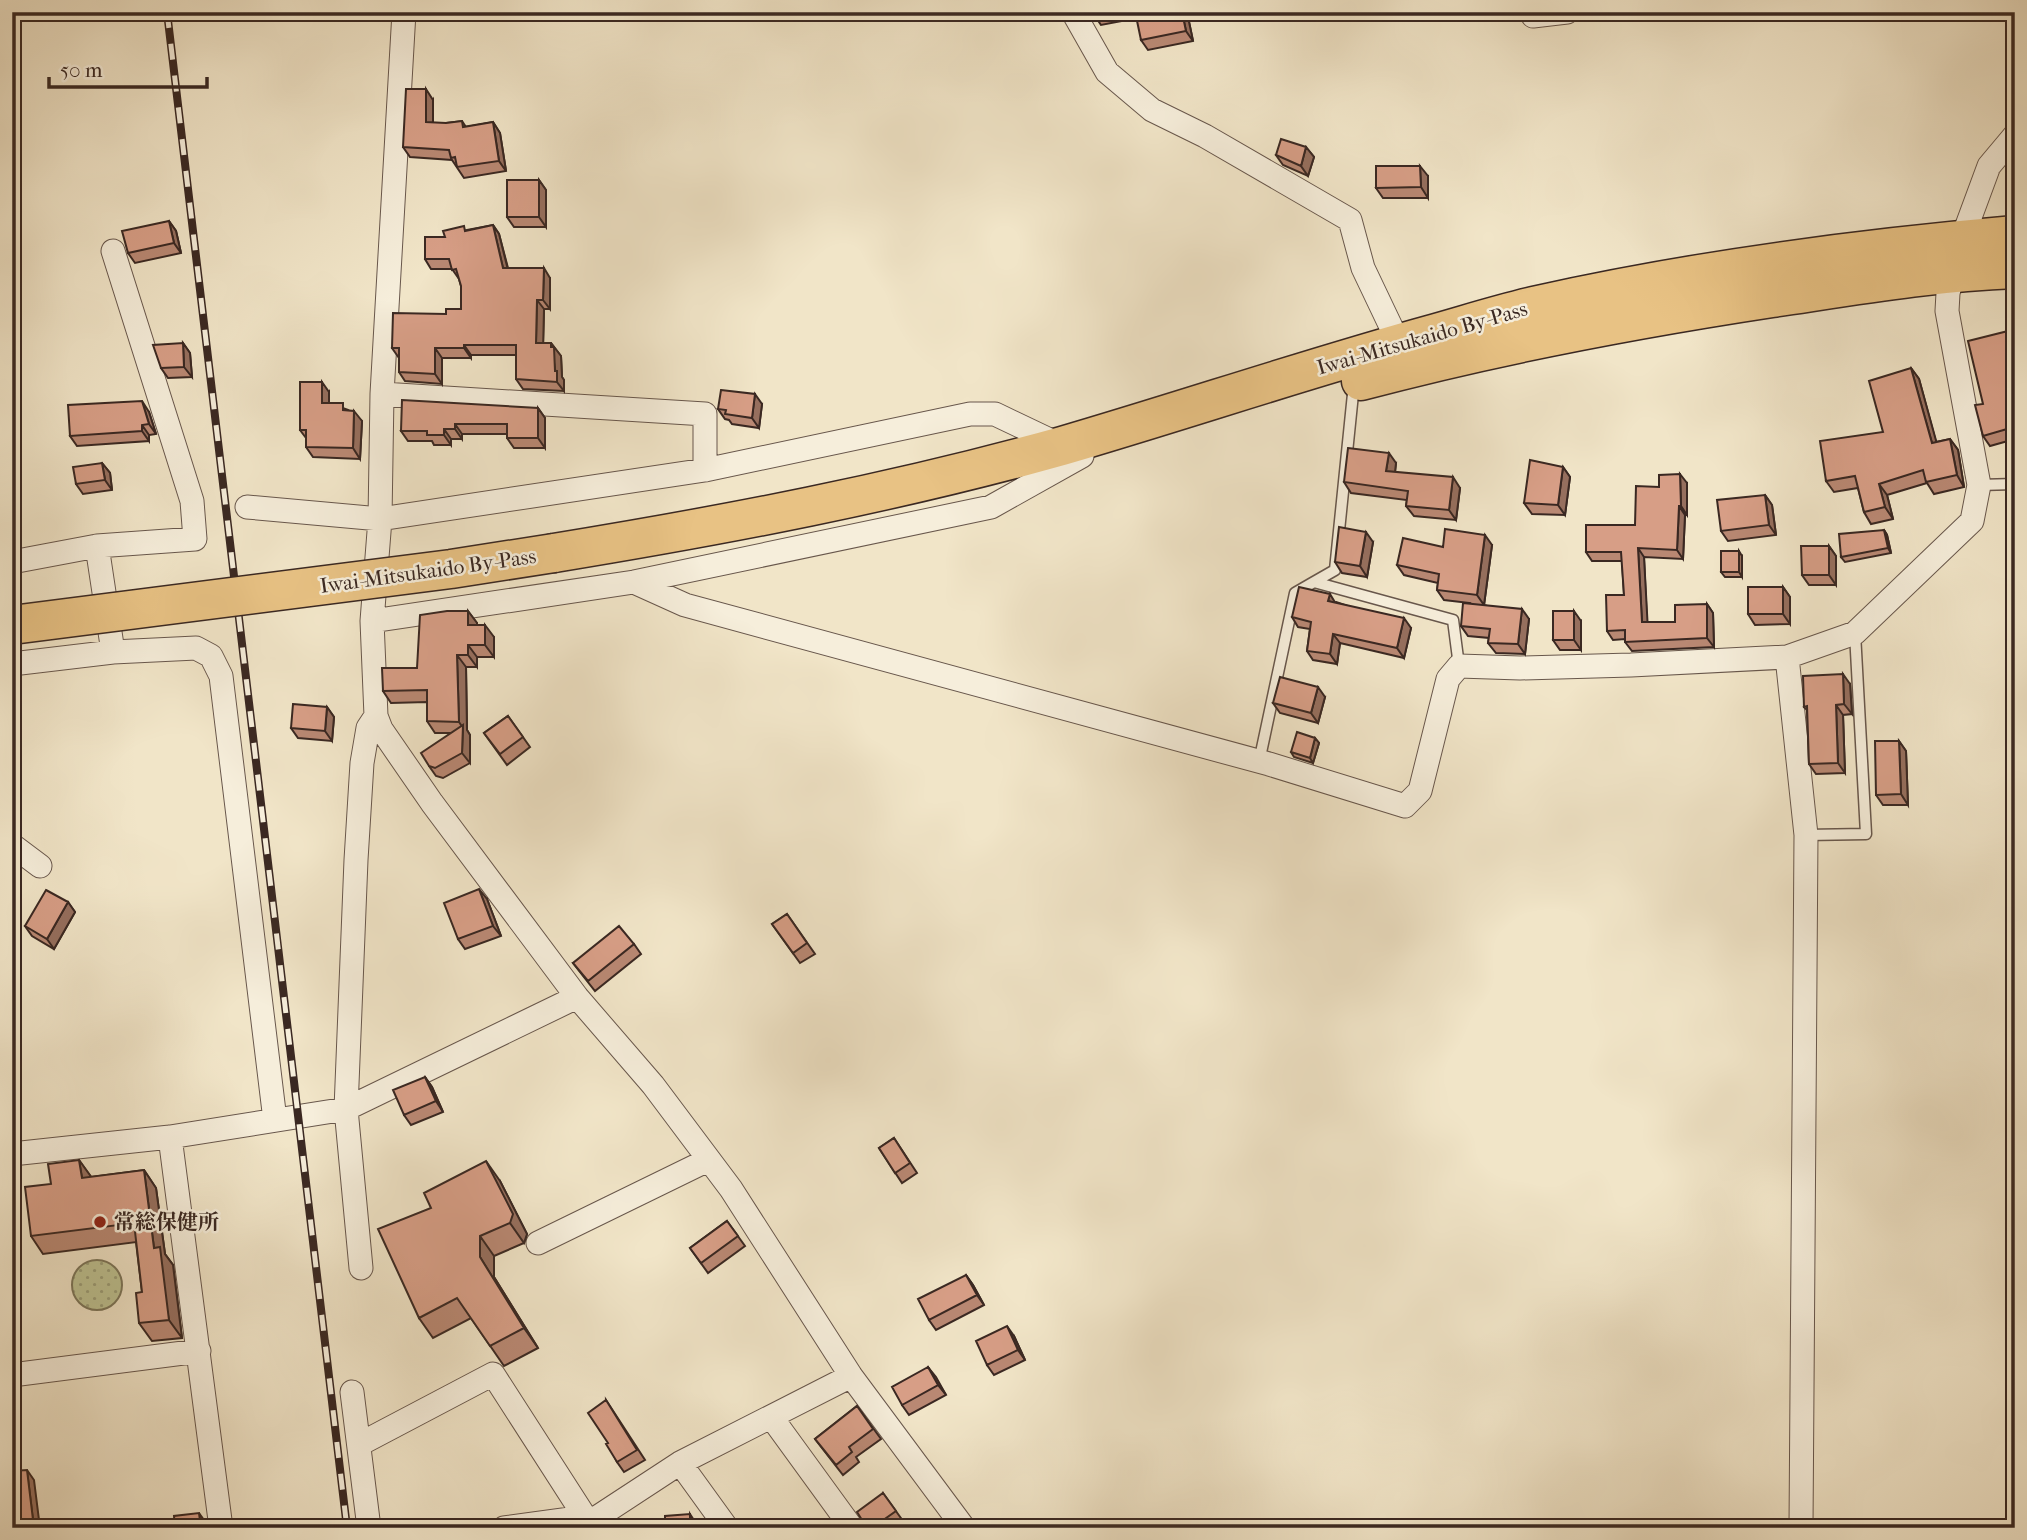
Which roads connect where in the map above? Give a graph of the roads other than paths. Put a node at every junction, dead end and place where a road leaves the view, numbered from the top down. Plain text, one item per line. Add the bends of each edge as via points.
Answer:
1 (404, 12) edge
2 (1073, 12) edge
3 (1533, 12) edge
4 (1567, 12) edge
5 (2015, 135) edge
6 (2015, 235) edge
7 (113, 251) dead end
8 (1957, 256) junction
9 (2015, 269) edge
10 (1404, 356) junction
11 (1354, 383) junction
12 (382, 394) junction
13 (1072, 451) junction
14 (705, 470) junction
15 (2015, 484) edge
16 (1979, 485) junction
17 (247, 507) dead end
18 (380, 519) junction
19 (97, 546) junction
20 (12, 548) edge
21 (41, 557) junction
22 (12, 562) edge
23 (634, 582) junction
24 (1314, 582) junction
25 (372, 621) junction
26 (12, 625) edge
27 (1856, 633) junction
28 (113, 652) junction
29 (1787, 657) junction
30 (12, 664) edge
31 (1460, 666) junction
32 (376, 716) junction
33 (1259, 762) junction
34 (1805, 835) junction
35 (12, 845) edge
36 (40, 866) dead end
37 (577, 997) junction
38 (346, 1110) junction
39 (275, 1120) junction
40 (170, 1136) junction
41 (12, 1154) edge
42 (708, 1160) junction
43 (538, 1243) dead end
44 (361, 1268) dead end
45 (199, 1351) junction
46 (12, 1375) edge
47 (851, 1376) junction
48 (352, 1392) dead end
49 (772, 1418) junction
50 (360, 1444) junction
51 (680, 1463) junction
52 (705, 1498) junction
53 (592, 1521) edge
54 (221, 1528) edge
55 (369, 1528) edge
56 (504, 1528) edge
57 (709, 1528) edge
58 (727, 1528) edge
59 (852, 1528) edge
60 (964, 1528) edge
61 (1801, 1528) edge

1 - 12 street
2 - 10 street via 1107,72 1152,110 1350,220 1363,268
3 - 4 street via 1533,16
5 - 8 street via 1989,166
6 - 8 highway, Iwai-Mitsukaido By-Pass
7 - 19 street via 192,501 195,539
8 - 9 highway, Iwai-Mitsukaido By-Pass
8 - 10 highway, Iwai-Mitsukaido By-Pass via 1784,260 1668,279 1535,305
8 - 16 street via 1947,311
10 - 11 highway, Iwai-Mitsukaido By-Pass
10 - 13 highway, Iwai-Mitsukaido By-Pass
11 - 13 highway, Iwai-Mitsukaido By-Pass
11 - 24 lane via 1335,570
12 - 14 street via 705,414
12 - 18 street
13 - 14 street via 995,414 970,414
13 - 23 street via 991,507
13 - 26 highway, Iwai-Mitsukaido By-Pass, bridge via 980,479 554,553
14 - 18 street
15 - 16 lane
16 - 27 street via 1972,521
17 - 18 street
18 - 25 street
19 - 21 street
19 - 28 street
20 - 21 street
21 - 22 street
23 - 25 street
23 - 33 street via 685,605
24 - 31 lane via 1454,621
24 - 33 lane via 1294,593
25 - 32 street
27 - 29 street
27 - 34 lane via 1866,834
28 - 30 street
28 - 39 street via 196,648 211,656 222,676
29 - 31 street via 1631,666
29 - 34 street
31 - 33 street via 1448,679 1420,791 1405,806
32 - 37 street via 432,803
32 - 38 street via 368,728 362,763
34 - 61 street
35 - 36 street
37 - 38 street
37 - 42 street via 653,1085
38 - 39 street
38 - 44 street
39 - 40 street
40 - 41 street
40 - 45 street
42 - 43 street
42 - 47 street
45 - 46 street
45 - 54 street
47 - 49 street
47 - 60 street
48 - 50 street
49 - 51 street
49 - 59 street
50 - 53 street via 492,1374
50 - 55 street
51 - 52 street
51 - 53 street
52 - 57 street
52 - 58 street
53 - 56 street

